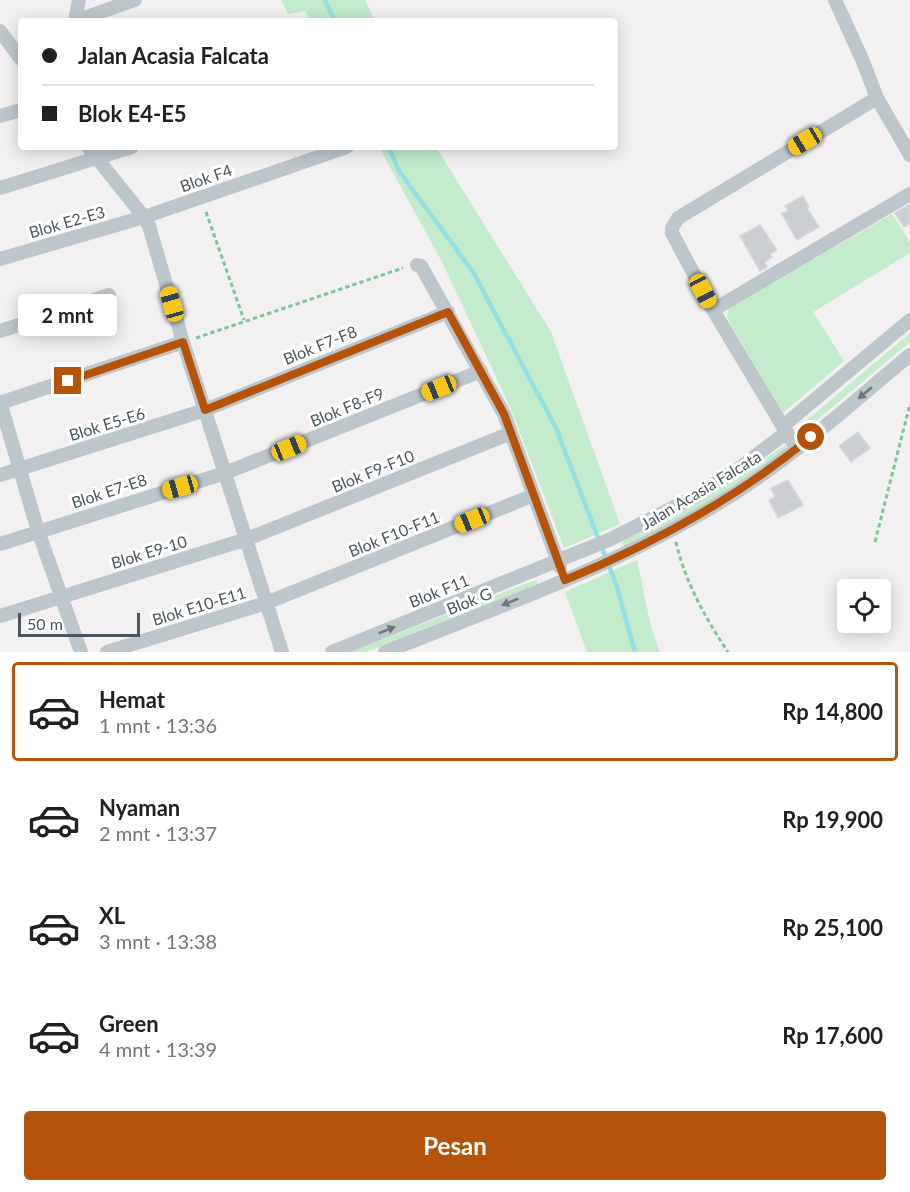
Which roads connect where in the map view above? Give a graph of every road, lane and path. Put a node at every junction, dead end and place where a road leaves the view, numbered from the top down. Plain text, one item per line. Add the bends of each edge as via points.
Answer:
1 (79, 0) edge
2 (135, 0) edge
3 (835, 0) edge
4 (76, 18) edge
5 (84, 18) edge
6 (0, 31) edge
7 (5, 44) edge
8 (18, 56) edge
9 (877, 98) junction
10 (18, 111) edge
11 (0, 116) edge
12 (112, 150) edge
13 (338, 150) edge
14 (92, 153) edge
15 (910, 155) edge
16 (0, 188) edge
17 (910, 194) edge
18 (201, 197) junction
19 (144, 217) junction
20 (0, 259) edge
21 (417, 265) joint
22 (109, 295) dead end
23 (713, 310) junction
24 (448, 312) junction
25 (244, 320) junction
26 (910, 320) edge
27 (0, 331) edge
28 (183, 342) junction
29 (910, 355) edge
30 (481, 371) junction
31 (0, 403) edge
32 (910, 404) edge
33 (205, 410) junction
34 (785, 429) junction
35 (512, 433) junction
36 (797, 449) junction
37 (18, 469) junction
38 (225, 473) junction
39 (0, 475) edge
40 (534, 495) junction
41 (674, 529) junction
42 (38, 531) junction
43 (247, 539) junction
44 (875, 542) dead end
45 (0, 544) edge
46 (580, 553) joint
47 (558, 561) junction
48 (587, 571) joint
49 (565, 580) junction
50 (61, 597) junction
51 (266, 603) junction
52 (0, 616) edge
53 (81, 652) edge
54 (107, 652) edge
55 (282, 652) edge
56 (332, 652) edge
57 (385, 652) edge
58 (728, 652) edge

1 - 4 street
2 - 5 street
3 - 9 street
6 - 7 street
7 - 8 street
9 - 15 street
9 - 23 street via 674,223 672,233
10 - 11 street
12 - 14 street
13 - 18 street, Blok F4
14 - 16 street
14 - 19 street
17 - 23 street
18 - 19 street, Blok F4
18 - 25 path
19 - 20 street, Blok E2-E3
19 - 28 street
21 - 24 street
21 - 25 path
22 - 27 street
23 - 34 street
24 - 30 street
24 - 33 street, Blok F7-F8
25 - 28 path
26 - 34 street, Jalan Acasia Falcata
28 - 31 street
28 - 33 street
29 -> 36 street, Jalan Acasia Falcata
30 - 35 street
30 - 38 street, Blok F8-F9
31 - 37 street
32 - 44 path
33 - 37 street, Blok E5-E6
33 - 38 street
34 - 36 street
34 - 46 street, Jalan Acasia Falcata via 742,466 696,496
35 - 40 street
35 - 43 street, Blok F9-F10
36 - 41 street, Jalan Acasia Falcata via 733,495
37 - 39 street, Blok E5-E6
37 - 42 street
38 - 42 street, Blok E7-E8
38 - 43 street
40 - 47 street
40 - 51 street, Blok F10-F11
41 - 48 street, Jalan Acasia Falcata
41 - 58 path via 689,582
42 - 45 street, Blok E7-E8
42 - 50 street
43 - 50 street, Blok E9-10
43 - 51 street
46 - 47 street, Blok F11
47 - 49 street
56 -> 47 street, Blok F11
48 - 49 street, Blok G
49 -> 57 street, Blok G
50 - 52 street, Blok E9-10
50 - 53 street
51 - 54 street, Blok E10-E11
51 - 55 street

